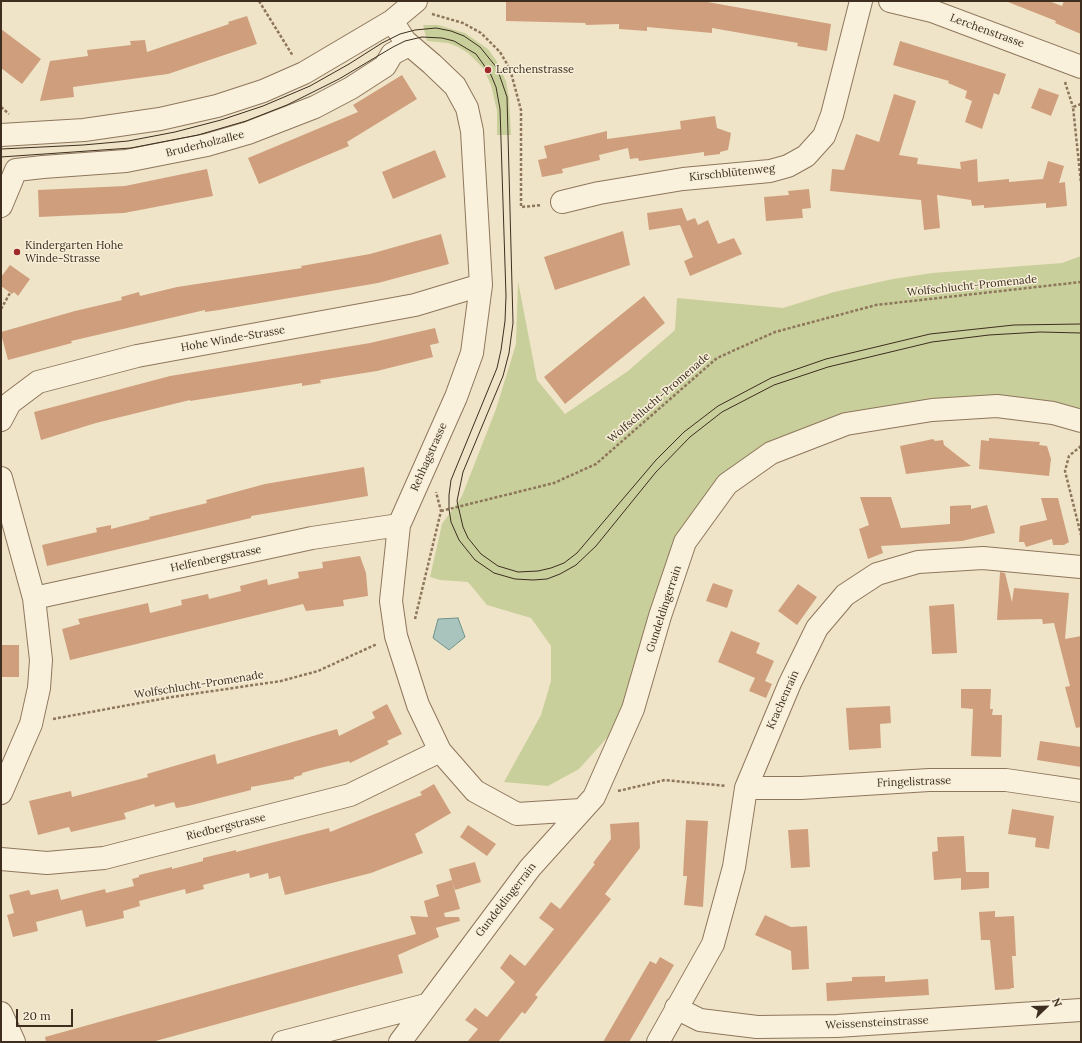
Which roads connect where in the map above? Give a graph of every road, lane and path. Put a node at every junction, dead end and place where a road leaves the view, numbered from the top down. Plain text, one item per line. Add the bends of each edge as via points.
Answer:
1 (259, 1) edge
2 (861, 1) edge
3 (890, 1) edge
4 (406, 10) edge
5 (409, 45) junction
6 (1081, 67) edge
7 (304, 73) junction
8 (1065, 81) dead end
9 (1081, 104) edge
10 (1073, 106) junction
11 (37, 132) junction
12 (1, 135) edge
13 (39, 167) junction
14 (1081, 183) edge
15 (562, 202) dead end
16 (1, 206) edge
17 (521, 207) dead end
18 (1081, 282) edge
19 (481, 285) junction
20 (10, 293) dead end
21 (1, 309) edge
22 (1, 420) edge
23 (1081, 421) edge
24 (1081, 446) edge
25 (1, 478) edge
26 (399, 525) junction
27 (1081, 535) edge
28 (1081, 567) edge
29 (34, 598) junction
30 (396, 636) junction
31 (31, 724) junction
32 (440, 751) junction
33 (746, 788) junction
34 (1081, 791) edge
35 (1, 793) edge
36 (587, 804) junction
37 (1, 859) edge
38 (426, 1005) junction
39 (676, 1008) junction
40 (1081, 1010) edge
41 (1, 1013) edge
42 (14, 1042) edge
43 (283, 1042) edge
44 (400, 1042) edge
45 (658, 1042) edge

1 - 7 path
2 - 15 street, Kirschblütenweg via 832,115 824,136 806,156 788,166 770,171 675,180
3 - 6 street, Lerchenstrasse via 932,11
4 - 5 street, Rehhagstrasse
4 - 7 street
4 - 17 path via 463,23 481,33 500,52 510,69 521,110
5 - 13 street, Bruderholzallee via 392,54 385,66 351,88 315,107 248,133 207,145 126,161
5 - 19 street, Rehhagstrasse via 448,78 467,108 472,131
7 - 11 street via 263,91 217,106 160,119 84,130
8 - 10 path
9 - 10 path
10 - 14 path
11 - 12 street
11 - 13 street
13 - 16 street, Bruderholzallee via 16,170
18 - 30 path, Wolfschlucht-Promenade via 876,305 775,332 717,358 596,464 554,483 442,511 414,623
19 - 22 street, Hohe Winde-Strasse via 415,305 137,356 38,382 10,403
19 - 26 street, Rehhagstrasse via 472,353 456,397
20 - 21 path
23 - 36 street, Gundeldingerrain via 1052,413 997,406 932,410 846,424 771,453 727,484 685,542 633,709
24 - 27 path via 1069,456 1066,471
25 - 29 street
26 - 29 street, Helfenbergstrasse via 312,538
26 - 30 street, Rehhagstrasse via 391,601
28 - 33 street, Krachenrain via 983,558 918,562 877,574 845,595 816,628
29 - 31 street via 41,660 39,688
30 - 31 path, Wolfschlucht-Promenade via 318,672 281,681 106,708
30 - 32 street, Rehhagstrasse via 418,705
31 - 35 street
32 - 36 street, Rehhagstrasse via 475,792 517,814
32 - 37 street, Riedbergstrasse via 350,795 104,858 47,863
33 - 34 street, Fringelistrasse via 801,788 929,780 1006,780
33 - 36 path via 665,780
33 - 39 street, Krachenrain via 734,867 714,944
36 - 38 street, Gundeldingerrain via 530,868
38 - 43 street
38 - 44 street, Gundeldingerrain
39 - 40 street, Weissensteinstrasse via 700,1020 757,1027 837,1026
39 - 45 street, Krachenrain
41 - 42 street

